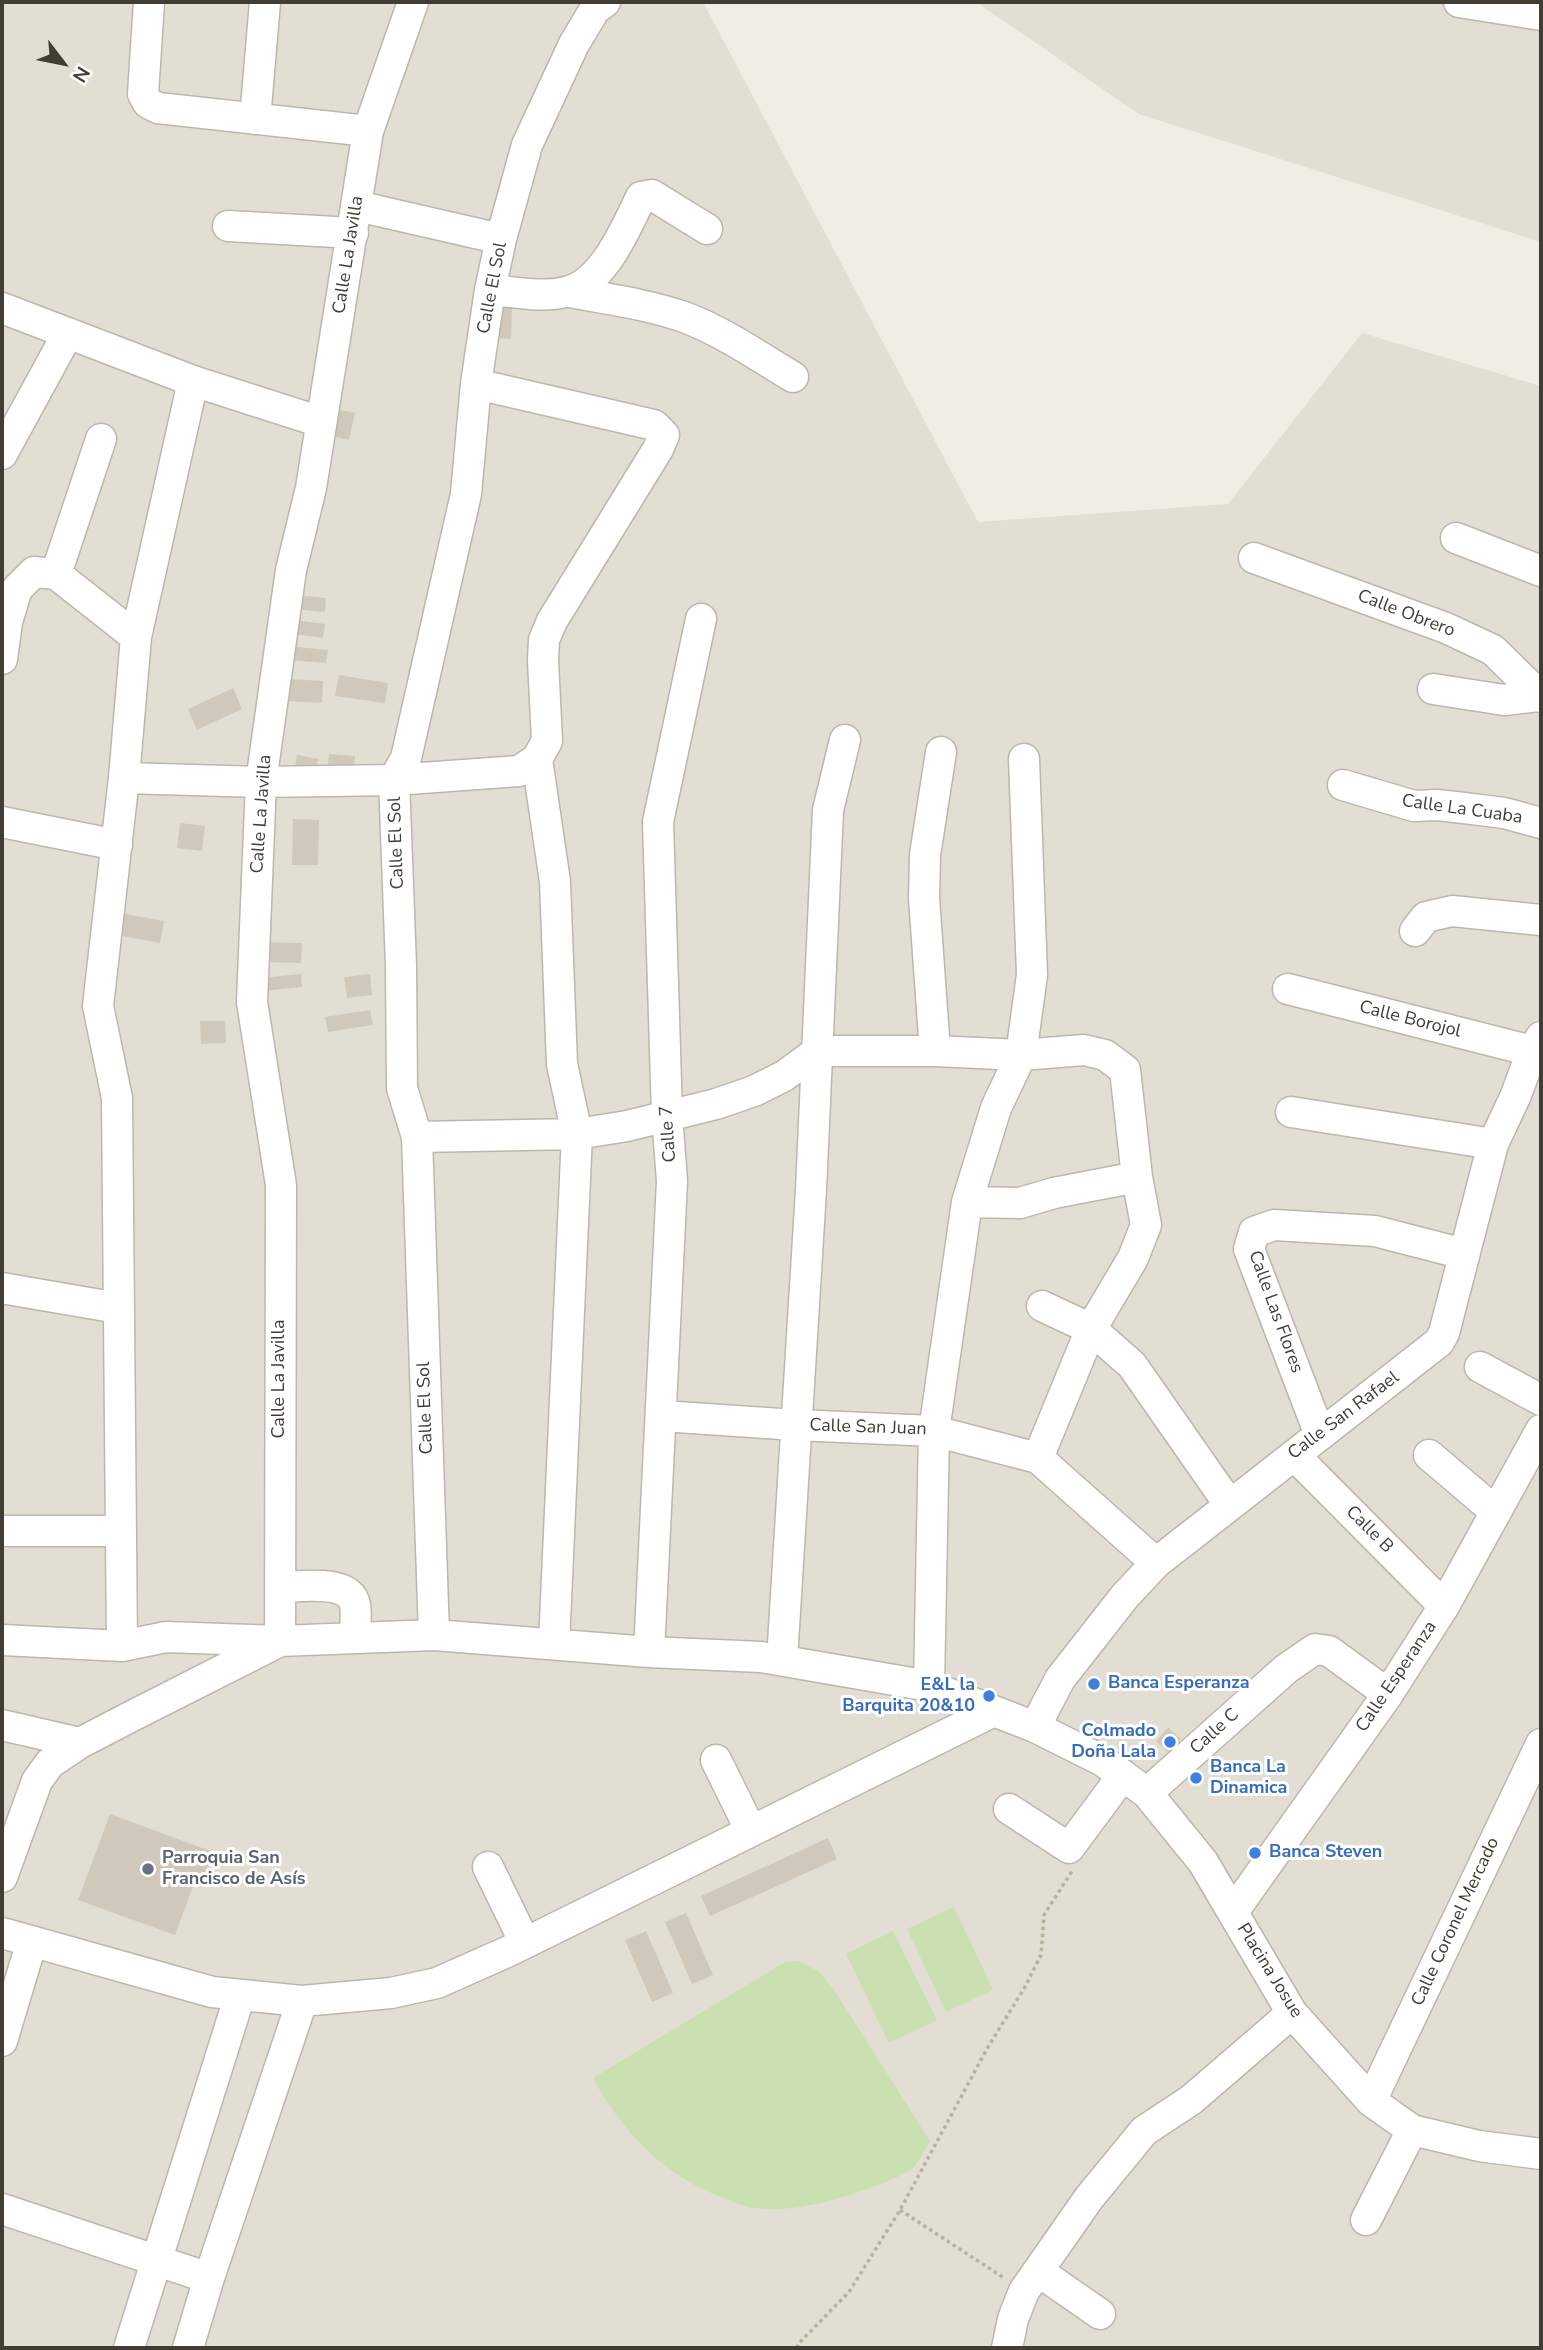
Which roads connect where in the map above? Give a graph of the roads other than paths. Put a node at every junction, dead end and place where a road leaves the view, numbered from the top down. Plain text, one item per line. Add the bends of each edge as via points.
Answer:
1 (149, 2) edge
2 (265, 2) edge
3 (413, 2) edge
4 (605, 2) edge
5 (1460, 2) edge
6 (1541, 15) edge
7 (255, 119) junction
8 (368, 131) junction
9 (355, 220) junction
10 (228, 226) dead end
11 (707, 229) dead end
12 (501, 239) junction
13 (490, 289) junction
14 (569, 292) junction
15 (2, 308) edge
16 (68, 333) junction
17 (793, 377) dead end
18 (193, 381) junction
19 (476, 384) junction
20 (321, 422) junction
21 (102, 439) dead end
22 (2, 454) edge
23 (1456, 538) dead end
24 (1254, 558) dead end
25 (1541, 570) edge
26 (56, 574) junction
27 (701, 619) dead end
28 (136, 637) junction
29 (2, 660) edge
30 (1433, 689) dead end
31 (1540, 697) edge
32 (845, 740) dead end
33 (941, 752) dead end
34 (537, 759) junction
35 (1024, 759) dead end
36 (124, 778) junction
37 (394, 780) junction
38 (261, 782) junction
39 (1343, 785) dead end
40 (2, 822) edge
41 (1541, 823) edge
42 (117, 845) junction
43 (1541, 920) edge
44 (1415, 931) dead end
45 (1288, 989) dead end
46 (1537, 1044) edge
47 (818, 1051) junction
48 (935, 1051) junction
49 (1021, 1055) junction
50 (1529, 1100) edge
51 (1291, 1112) dead end
52 (667, 1115) junction
53 (577, 1133) junction
54 (417, 1137) junction
55 (1493, 1144) junction
56 (1137, 1177) junction
57 (967, 1202) junction
58 (1464, 1254) junction
59 (2, 1288) edge
60 (1042, 1306) dead end
61 (118, 1311) junction
62 (1091, 1329) junction
63 (1480, 1367) dead end
64 (1541, 1400) edge
65 (662, 1416) junction
66 (796, 1425) junction
67 (1541, 1430) edge
68 (934, 1431) junction
69 (1320, 1435) junction
70 (1294, 1455) junction
71 (1429, 1455) dead end
72 (1038, 1458) junction
73 (1229, 1504) junction
74 (1496, 1512) junction
75 (2, 1531) edge
76 (121, 1531) junction
77 (1156, 1563) junction
78 (280, 1587) junction
79 (1444, 1606) junction
80 (434, 1635) junction
81 (354, 1638) junction
82 (2, 1640) edge
83 (280, 1641) junction
84 (554, 1644) junction
85 (122, 1646) junction
86 (649, 1652) junction
87 (782, 1660) junction
88 (929, 1686) junction
89 (1388, 1694) junction
90 (992, 1712) junction
91 (2, 1725) edge
92 (1035, 1727) junction
93 (80, 1743) junction
94 (1541, 1744) edge
95 (716, 1760) dead end
96 (1123, 1774) junction
97 (1147, 1793) junction
98 (1009, 1809) dead end
99 (751, 1831) junction
100 (488, 1867) dead end
101 (2, 1877) edge
102 (1233, 1912) junction
103 (2, 1933) edge
104 (32, 1941) junction
105 (525, 1943) junction
106 (240, 1995) junction
107 (302, 2001) junction
108 (1292, 2013) junction
109 (2, 2041) edge
110 (1371, 2101) junction
111 (1412, 2130) junction
112 (1541, 2154) edge
113 (2, 2209) edge
114 (1366, 2220) dead end
115 (156, 2260) junction
116 (209, 2278) junction
117 (1031, 2281) junction
118 (1100, 2314) dead end
119 (129, 2348) edge
120 (188, 2348) edge
121 (1007, 2348) edge

1 - 7 street via 143,94 148,103
2 - 7 street
3 - 8 street, Calle La Javilla
4 - 12 street, Calle El Sol via 595,9 574,44 527,145
5 - 6 street
7 - 8 street
8 - 9 street, Calle La Javilla
9 - 10 street
9 - 12 street
9 - 20 street, Calle La Javilla
11 - 14 street via 652,195 641,197 612,254 595,275
12 - 13 street, Calle El Sol
13 - 14 street via 539,295
13 - 19 street, Calle El Sol
14 - 17 street via 685,318
15 - 16 street
16 - 18 street
16 - 22 street
18 - 20 street
18 - 28 street
19 - 34 street via 654,425 664,435 544,640 547,741
19 - 37 street, Calle El Sol via 466,494 406,758
20 - 38 street, Calle La Javilla via 312,488 291,570
21 - 26 street
23 - 25 street
24 - 31 street, Calle Obrero via 1493,650
26 - 28 street
26 - 29 street via 34,572 17,589
27 - 52 street, Calle 7 via 658,822
28 - 36 street
30 - 31 street via 1504,700
32 - 47 street via 828,810
33 - 48 street via 924,887
34 - 37 street via 519,771
34 - 53 street via 555,882 562,1064
35 - 49 street via 1032,975
36 - 38 street
36 - 42 street
37 - 38 street
37 - 54 street, Calle El Sol via 402,1088
38 - 78 street, Calle La Javilla via 252,1002 281,1185
39 - 41 street, Calle La Cuaba via 1414,806 1437,804
40 - 42 street
42 - 61 street via 98,1006 117,1098
43 - 44 street via 1452,911 1426,917
45 - 46 street, Calle Borojol
46 - 50 street, Calle San Rafael
47 - 48 street
47 - 52 street via 754,1091
47 - 66 street
48 - 49 street
49 - 56 street via 1084,1050 1105,1055 1125,1070
49 - 57 street via 996,1108
50 - 55 street, Calle San Rafael
51 - 55 street
52 - 53 street
52 - 65 street, Calle 7 via 672,1181
53 - 54 street
53 - 84 street
54 - 80 street, Calle El Sol
55 - 58 street, Calle San Rafael
56 - 57 street via 1020,1203
56 - 62 street via 1146,1225 1133,1258
57 - 68 street
58 - 69 street, Calle San Rafael via 1439,1342
58 - 69 street, Calle Las Flores via 1375,1231 1274,1225 1254,1232 1249,1249
59 - 61 street
60 - 62 street
61 - 76 street
62 - 72 street
62 - 73 street via 1132,1366
63 - 64 street
65 - 66 street, Calle San Juan
65 - 86 street, Calle 7
66 - 68 street, Calle San Juan
66 - 87 street
67 - 74 street, Calle Esperanza
68 - 72 street, Calle San Juan
68 - 88 street
69 - 70 street, Calle San Rafael
70 - 73 street, Calle San Rafael
70 - 79 street, Calle B
71 - 74 street
72 - 77 street, Calle San Juan
73 - 77 street, Calle San Rafael
74 - 79 street, Calle Esperanza
75 - 76 street
76 - 85 street
77 - 92 street, Calle San Rafael via 1060,1679
78 - 81 street via 329,1586 350,1595 355,1604
78 - 83 street, Calle La Javilla
79 - 89 street, Calle Esperanza
80 - 81 street, Placina Josue
80 - 84 street, Placina Josue
81 - 83 street, Placina Josue
82 - 85 street, Placina Josue
83 - 85 street, Placina Josue via 166,1637
83 - 93 street
84 - 86 street, Placina Josue
86 - 87 street, Placina Josue
87 - 88 street, Placina Josue
88 - 90 street, Placina Josue
89 - 97 street, Calle C via 1328,1651 1315,1649 1286,1669
89 - 102 street, Calle Esperanza
90 - 92 street, Placina Josue
90 - 99 street
91 - 93 street
92 - 96 street, Placina Josue
93 - 101 street via 50,1763 37,1781
94 - 110 street, Calle Coronel Mercado
95 - 99 street
96 - 97 street, Placina Josue
96 - 98 street via 1069,1848
97 - 102 street, Placina Josue via 1202,1862
99 - 105 street
100 - 105 street
102 - 108 street, Placina Josue
103 - 104 street
104 - 106 street via 212,1992
104 - 109 street
105 - 107 street via 437,1983 391,1993
106 - 107 street
106 - 115 street
107 - 116 street
108 - 110 street, Placina Josue
108 - 117 street via 1191,2100 1144,2131 1089,2198
110 - 111 street, Placina Josue
111 - 112 street, Placina Josue
111 - 114 street
113 - 115 street
115 - 116 street
115 - 119 street
116 - 120 street
117 - 118 street
117 - 121 street via 1013,2319

